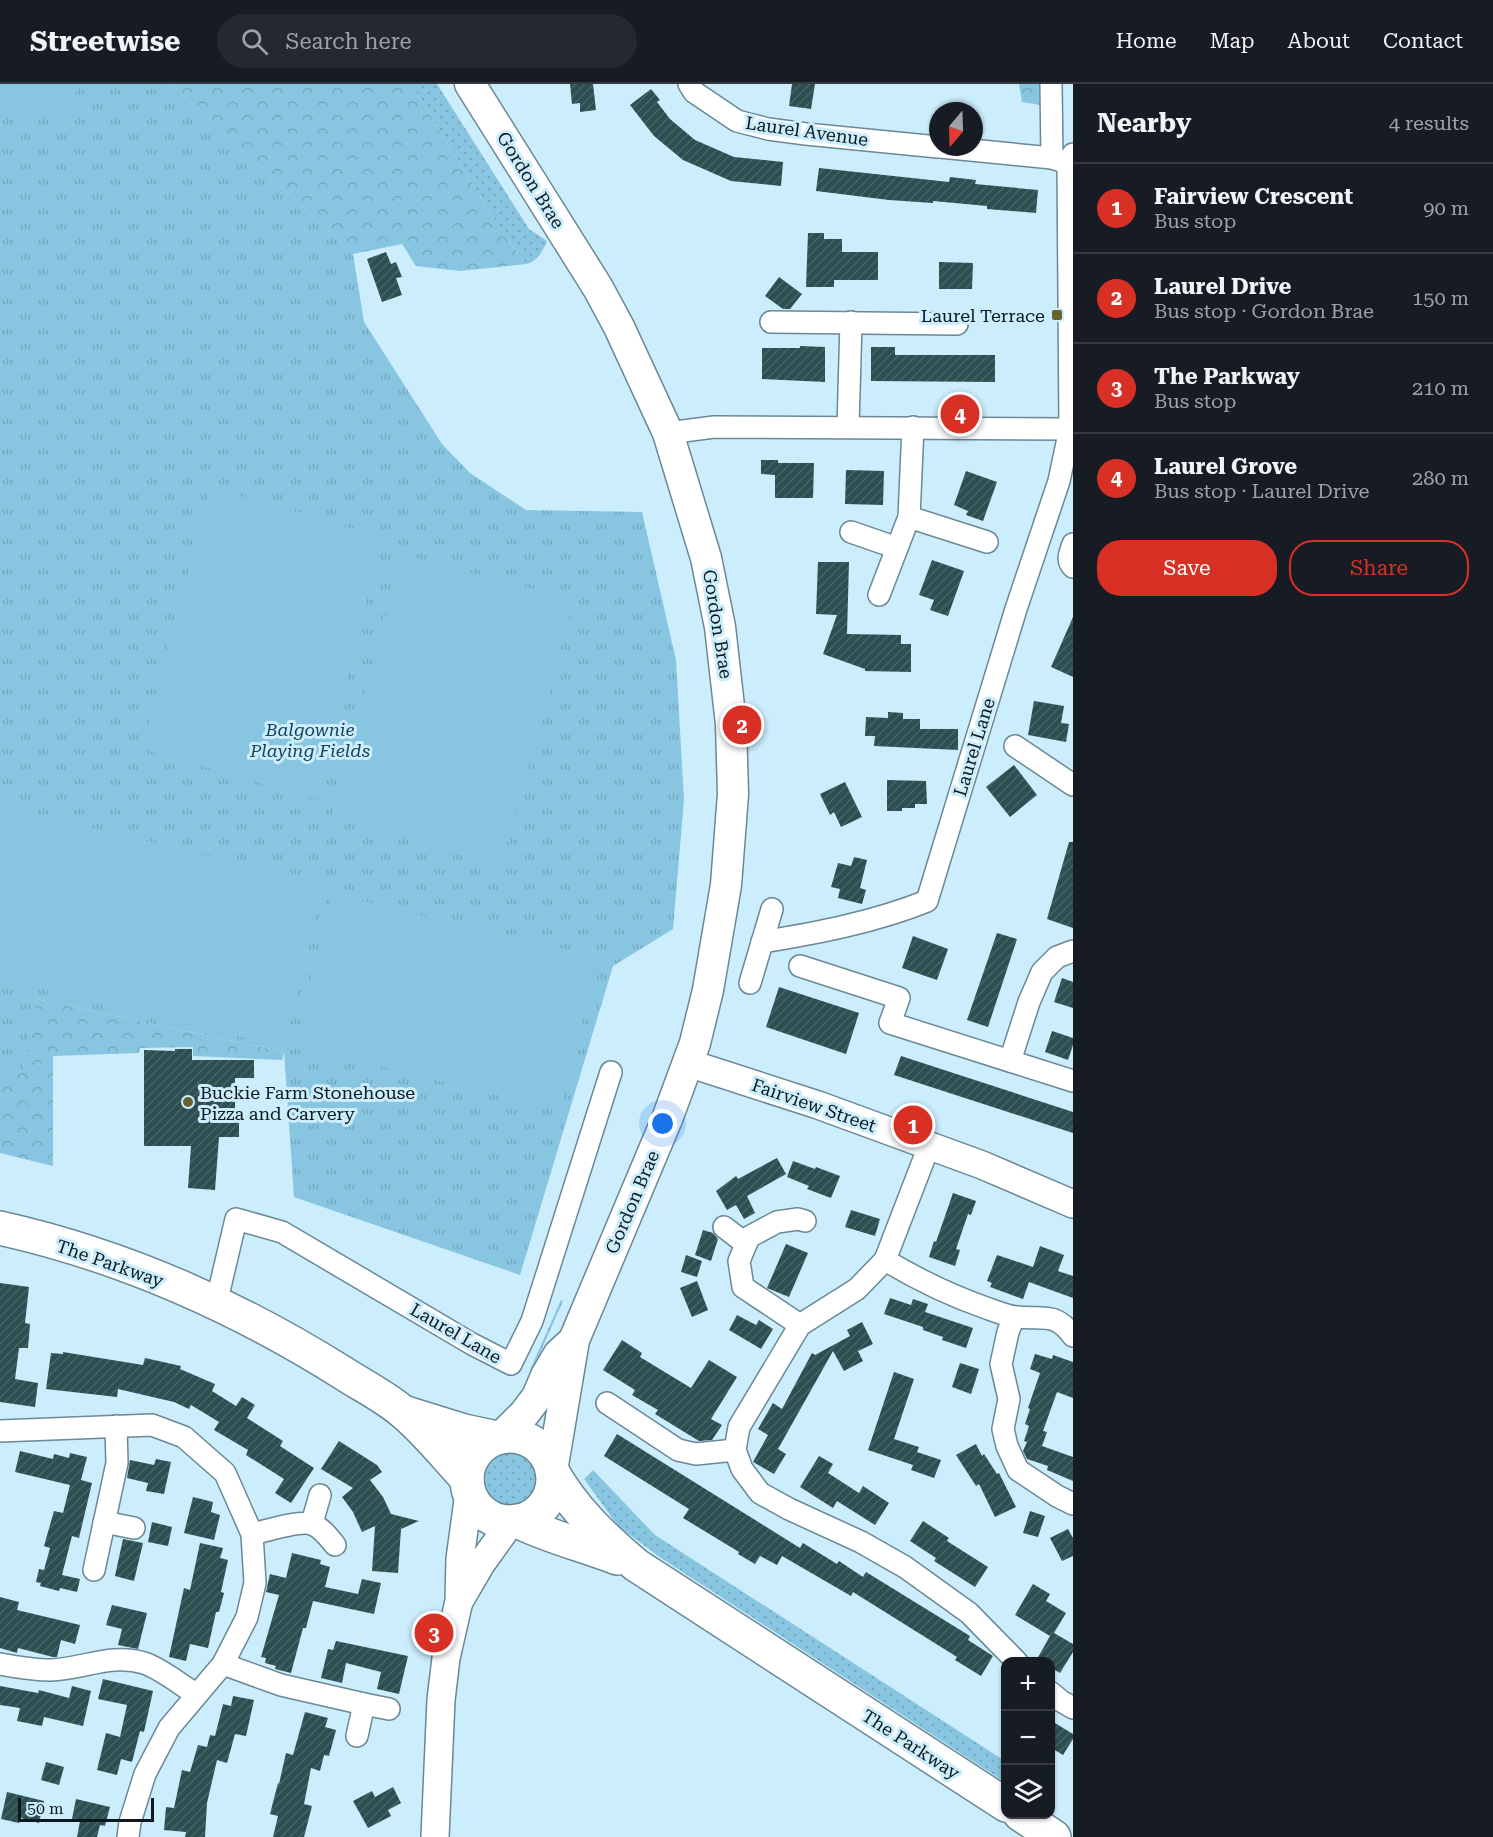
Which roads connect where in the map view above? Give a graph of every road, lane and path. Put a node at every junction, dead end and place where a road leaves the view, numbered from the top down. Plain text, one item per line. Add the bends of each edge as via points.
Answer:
1 (470, 84) edge
2 (689, 84) edge
3 (1051, 84) edge
4 (929, 146) edge
5 (983, 151) edge
6 (1064, 158) edge
7 (1072, 298) edge
8 (771, 322) dead end
9 (851, 322) junction
10 (957, 324) dead end
11 (848, 427) junction
12 (913, 427) junction
13 (1071, 429) edge
14 (668, 433) junction
15 (909, 517) junction
16 (851, 532) dead end
17 (987, 542) dead end
18 (1073, 544) edge
19 (897, 548) junction
20 (1073, 567) edge
21 (879, 595) dead end
22 (1015, 746) dead end
23 (1073, 785) edge
24 (772, 909) dead end
25 (762, 942) junction
26 (1073, 951) edge
27 (800, 966) dead end
28 (750, 983) dead end
29 (1010, 1061) junction
30 (688, 1062) junction
31 (611, 1072) dead end
32 (1073, 1081) edge
33 (928, 1146) junction
34 (1073, 1204) edge
35 (806, 1221) dead end
36 (724, 1227) dead end
37 (0, 1228) edge
38 (746, 1244) junction
39 (885, 1260) junction
40 (216, 1304) junction
41 (1014, 1317) junction
42 (800, 1325) junction
43 (1073, 1336) edge
44 (574, 1340) junction
45 (606, 1402) dead end
46 (404, 1412) junction
47 (116, 1426) junction
48 (0, 1431) edge
49 (499, 1437) junction
50 (735, 1450) junction
51 (552, 1471) junction
52 (468, 1486) junction
53 (320, 1495) dead end
54 (1073, 1504) edge
55 (104, 1522) junction
56 (514, 1522) junction
57 (312, 1523) junction
58 (134, 1528) dead end
59 (252, 1534) junction
60 (335, 1545) dead end
61 (636, 1565) junction
62 (94, 1570) dead end
63 (459, 1601) junction
64 (1012, 1657) edge
65 (0, 1664) edge
66 (223, 1664) junction
67 (196, 1694) junction
68 (1055, 1696) edge
69 (364, 1704) junction
70 (1073, 1708) edge
71 (389, 1709) dead end
72 (357, 1736) dead end
73 (1001, 1802) edge
74 (1026, 1819) edge
75 (128, 1837) edge
76 (435, 1837) edge
77 (1054, 1837) edge

1 - 14 main road, Gordon Brae via 598,288
2 - 4 street, Laurel Avenue via 694,92 737,121 806,134
3 - 6 street
5 - 6 street, Laurel Avenue
6 - 7 street
7 - 13 street
8 - 9 street
9 - 10 street
9 - 11 street
11 - 12 street
11 - 14 street via 714,426
12 - 13 street
12 - 15 street
13 - 25 street, Laurel Lane via 1059,481 927,901 905,910
14 - 30 main road, Gordon Brae via 709,571 729,694 732,761 731,824 721,923
15 - 17 street
15 - 19 street
16 - 19 street
18 - 20 street via 1068,557
19 - 21 street
22 - 23 street
24 - 25 street
25 - 28 street
26 - 29 street via 1057,957 1042,972
27 - 29 street via 899,998 890,1023
29 - 32 street
30 - 33 street, Fairview Street
30 - 44 main road, Gordon Brae
31 - 40 street, Laurel Lane via 532,1322 511,1364 282,1232 251,1222 236,1219
33 - 34 street, Fairview Street
33 - 39 street
35 - 38 street via 777,1222 749,1237
36 - 38 street
37 - 40 main road, The Parkway via 92,1254
38 - 42 street via 739,1261 742,1287
39 - 41 street via 925,1284
39 - 42 street via 857,1288
40 - 46 main road, The Parkway via 324,1361
41 - 43 street via 1051,1319 1065,1324
41 - 54 street via 1001,1364 1009,1399 1003,1429 1007,1446 1018,1470
42 - 50 street via 738,1427
44 - 49 main road, Gordon Brae via 559,1354 524,1414
44 - 51 main road, Gordon Brae
45 - 50 street via 678,1450 696,1454
46 - 49 main road, The Parkway via 464,1431
46 - 52 main road, The Parkway
47 - 48 street
47 - 55 street via 117,1463
47 - 59 street via 152,1425 184,1437 225,1473
49 - 51 main road via 528,1440 548,1458
49 - 52 main road via 475,1453 469,1466
50 - 64 street via 742,1469 760,1493 905,1567 969,1613
51 - 56 main road via 553,1483 545,1504 538,1512
51 - 61 main road, The Parkway via 596,1530
52 - 56 main road via 476,1505 485,1514
52 - 63 street
53 - 57 street
55 - 58 street
55 - 62 street
56 - 61 main road, The Parkway
56 - 63 street via 481,1564
57 - 59 street
57 - 60 street
59 - 66 street via 255,1583 247,1617
61 - 73 main road, The Parkway
63 - 76 street via 441,1700
65 - 67 street via 51,1670 103,1661 142,1662
66 - 67 street
66 - 69 street via 282,1685
67 - 75 street via 169,1728 146,1774
68 - 70 street
69 - 71 street
69 - 72 street
74 - 77 main road

